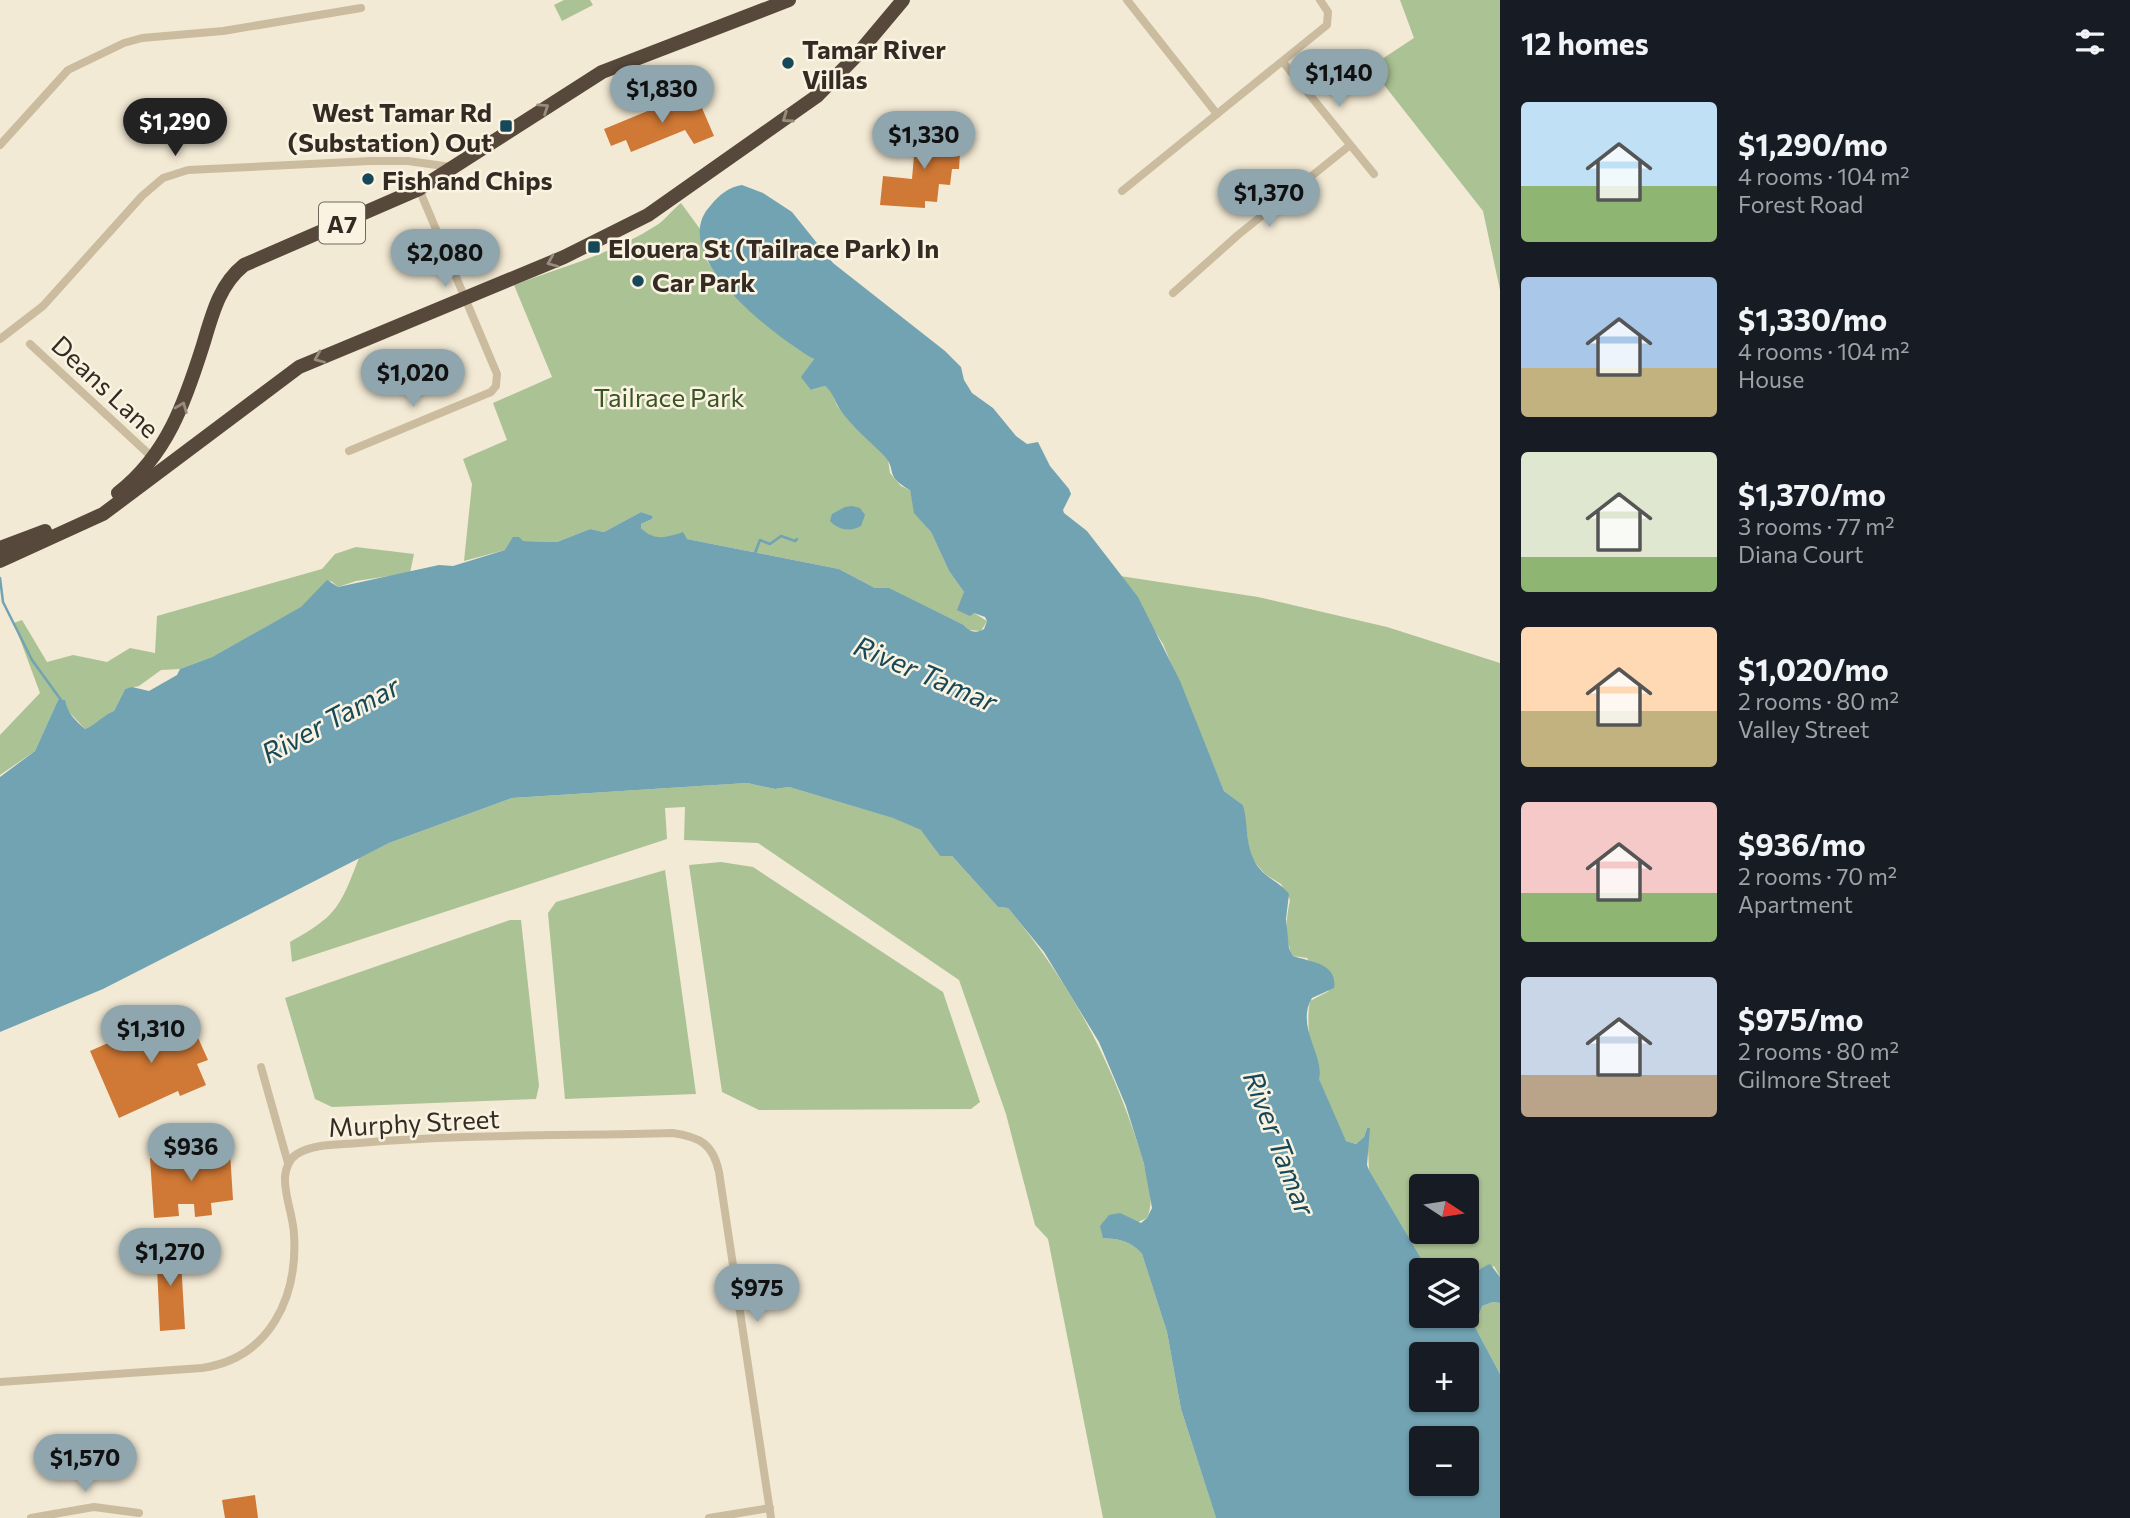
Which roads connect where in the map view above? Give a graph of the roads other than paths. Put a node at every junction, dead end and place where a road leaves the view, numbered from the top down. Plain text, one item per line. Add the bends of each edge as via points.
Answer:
1 (789, 0) edge
2 (903, 0) edge
3 (1127, 0) edge
4 (1320, 0) edge
5 (361, 8) dead end
6 (1283, 62) junction
7 (1217, 114) junction
8 (0, 145) edge
9 (1349, 146) junction
10 (422, 163) junction
11 (454, 167) junction
12 (1374, 174) dead end
13 (424, 186) junction
14 (1122, 191) dead end
15 (1173, 293) dead end
16 (465, 297) junction
17 (0, 339) edge
18 (30, 344) dead end
19 (349, 451) dead end
20 (154, 458) junction
21 (0, 548) edge
22 (0, 561) edge
23 (261, 1067) dead end
24 (288, 1163) junction
25 (0, 1382) edge
26 (769, 1508) junction
27 (139, 1513) dead end
28 (31, 1518) edge
29 (709, 1518) edge
30 (771, 1518) edge

11 -> 1 highway, A7 via 601,72
2 -> 16 highway via 817,96 666,203 587,247
3 - 7 street
4 - 6 street via 1328,12 1327,25
5 - 8 street via 124,43 68,70
6 - 7 street
6 - 9 street
7 - 14 street
9 - 12 street
9 - 15 street
10 - 11 street
10 - 13 street via 428,173
10 - 17 street via 263,165 174,173 149,190 43,306
11 - 13 highway, A7
13 - 16 street
20 -> 13 highway, A7 via 181,409 214,310 230,278 252,261
16 - 19 street via 497,374 491,393
16 -> 22 highway via 299,367 103,514
18 - 20 street, Deans Lane
20 - 21 highway, A7 via 100,506
23 - 24 street
24 - 25 street via 285,1178 294,1235 291,1284 277,1321 253,1346 234,1359 202,1368
24 - 26 street, Murphy Street via 300,1152 315,1148 389,1141 673,1133 707,1143 719,1172
26 - 29 street
26 - 30 street
27 - 28 street via 94,1507

